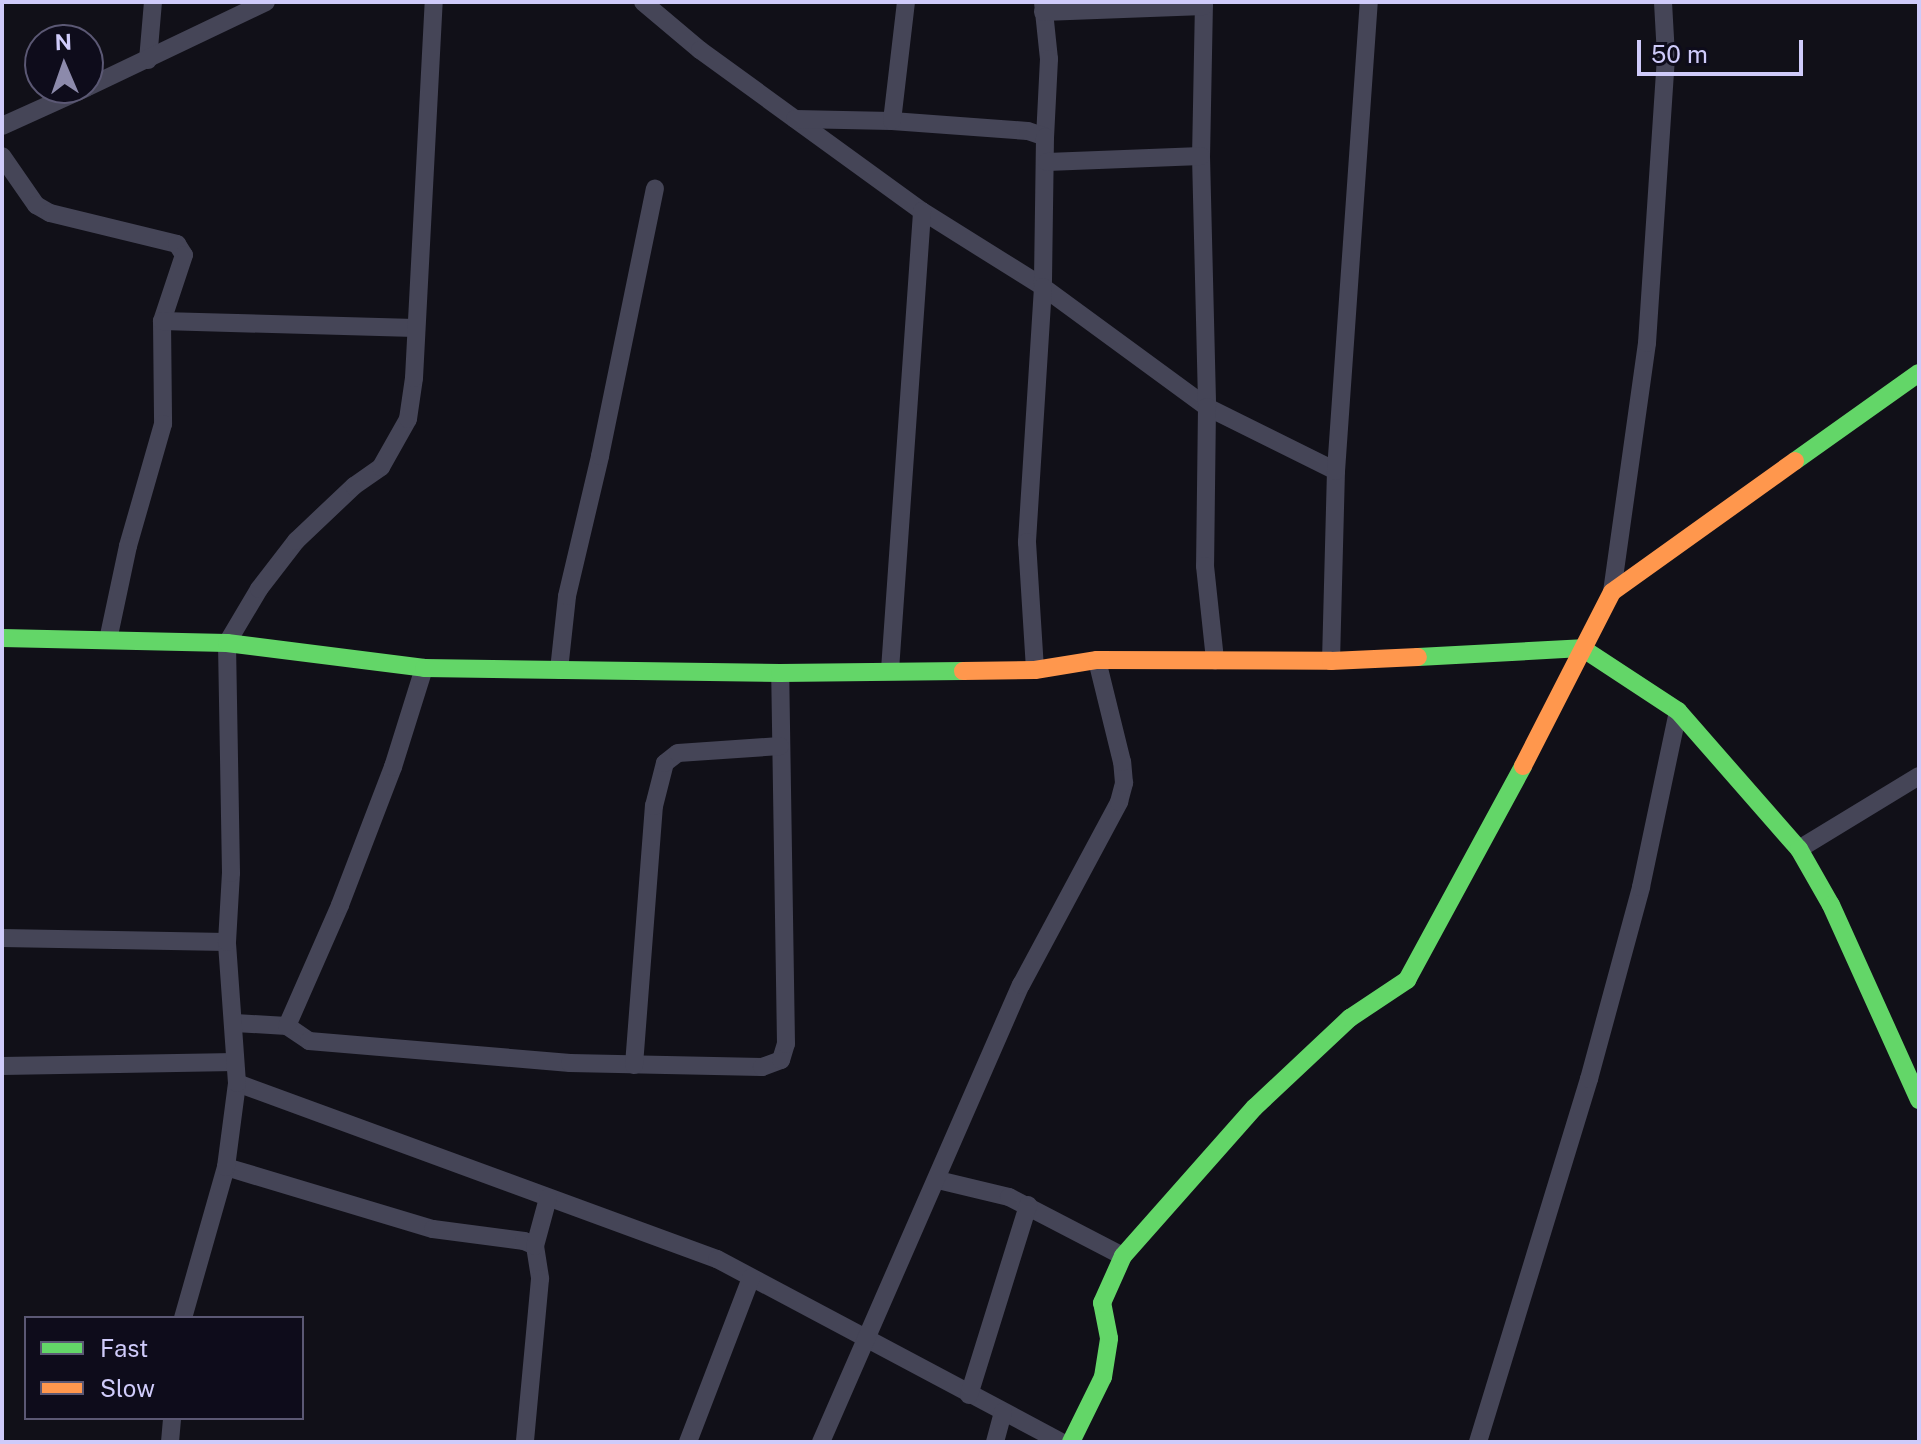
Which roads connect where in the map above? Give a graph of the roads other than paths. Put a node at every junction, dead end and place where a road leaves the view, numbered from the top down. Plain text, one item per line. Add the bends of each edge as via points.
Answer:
1 (266, 2) edge
2 (434, 2) edge
3 (643, 2) edge
4 (906, 2) edge
5 (1369, 2) edge
6 (1663, 2) edge
7 (1204, 4) edge
8 (148, 5) edge
9 (1043, 7) edge
10 (148, 60) junction
11 (104, 80) edge
12 (51, 104) edge
13 (795, 119) junction
14 (892, 121) junction
15 (2, 126) edge
16 (1045, 137) junction
17 (2, 156) edge
18 (1201, 156) junction
19 (1047, 162) junction
20 (655, 189) dead end
21 (922, 211) junction
22 (1043, 287) junction
23 (162, 321) junction
24 (415, 328) junction
25 (1919, 373) edge
26 (1207, 407) junction
27 (1336, 471) junction
28 (1612, 592) junction
29 (2, 638) edge
30 (108, 640) junction
31 (227, 643) junction
32 (1582, 648) junction
33 (1097, 660) junction
34 (1215, 660) junction
35 (1331, 661) junction
36 (424, 668) junction
37 (559, 670) junction
38 (890, 670) junction
39 (1035, 670) junction
40 (780, 673) junction
41 (1678, 711) junction
42 (780, 746) junction
43 (1919, 776) edge
44 (1799, 849) junction
45 (2, 938) edge
46 (227, 942) junction
47 (235, 1023) junction
48 (287, 1026) junction
49 (235, 1062) junction
50 (634, 1065) junction
51 (2, 1066) edge
52 (237, 1083) junction
53 (1919, 1100) edge
54 (226, 1167) junction
55 (938, 1180) junction
56 (548, 1198) junction
57 (1028, 1205) junction
58 (535, 1246) junction
59 (1123, 1256) junction
60 (751, 1278) junction
61 (184, 1316) edge
62 (864, 1340) junction
63 (969, 1395) junction
64 (1003, 1412) junction
65 (172, 1420) edge
66 (170, 1442) edge
67 (525, 1442) edge
68 (688, 1442) edge
69 (821, 1442) edge
70 (995, 1442) edge
71 (1061, 1442) edge
72 (1071, 1442) edge
73 (1478, 1442) edge

1 - 10 street
2 - 24 street
3 - 13 street
4 - 14 street
5 - 27 street
6 - 28 street via 1666,56 1647,343
7 - 9 street
7 - 18 street
8 - 10 street
9 - 16 street via 1049,59
10 - 11 street
12 - 15 street
13 - 14 street
13 - 21 street
14 - 16 street via 1028,131
16 - 19 street
17 - 23 street via 36,205 50,213 182,249 183,265
18 - 19 street
18 - 26 street
19 - 22 street
20 - 37 street via 567,596
21 - 22 street
21 - 38 street
22 - 26 street
22 - 39 street via 1027,542
23 - 24 street
23 - 30 street via 163,424
24 - 31 street via 408,419 399,440 381,467 296,541
25 - 28 street
26 - 27 street
26 - 34 street via 1205,566
27 - 35 street
28 - 32 street
29 - 30 street
30 - 31 street
31 - 36 street
31 - 46 street
32 - 35 street
32 - 41 street
32 - 59 street via 1407,980 1350,1018 1254,1108
33 - 34 street
33 - 39 street
33 - 55 street via 1122,762 1119,802 1021,985
34 - 35 street
36 - 37 street
36 - 48 street via 393,767
37 - 40 street
38 - 39 street
38 - 40 street
40 - 42 street
41 - 44 street
41 - 73 street via 1641,887 1609,1005
42 - 50 street via 678,753 665,763 654,806
42 - 50 street via 785,1054 762,1067
43 - 44 street
44 - 53 street via 1831,905
45 - 46 street
46 - 47 street
47 - 48 street
47 - 49 street
48 - 50 street via 309,1041
49 - 51 street
49 - 52 street
52 - 54 street
52 - 56 street
54 - 58 street via 433,1229
54 - 61 street
55 - 57 street
55 - 62 street
56 - 58 street
56 - 60 street via 717,1259
57 - 59 street
57 - 63 street
58 - 67 street via 540,1279
59 - 72 street via 1102,1303 1109,1338 1103,1377
60 - 62 street
60 - 68 street
62 - 63 street
62 - 69 street
63 - 64 street
64 - 70 street
64 - 71 street
65 - 66 street

